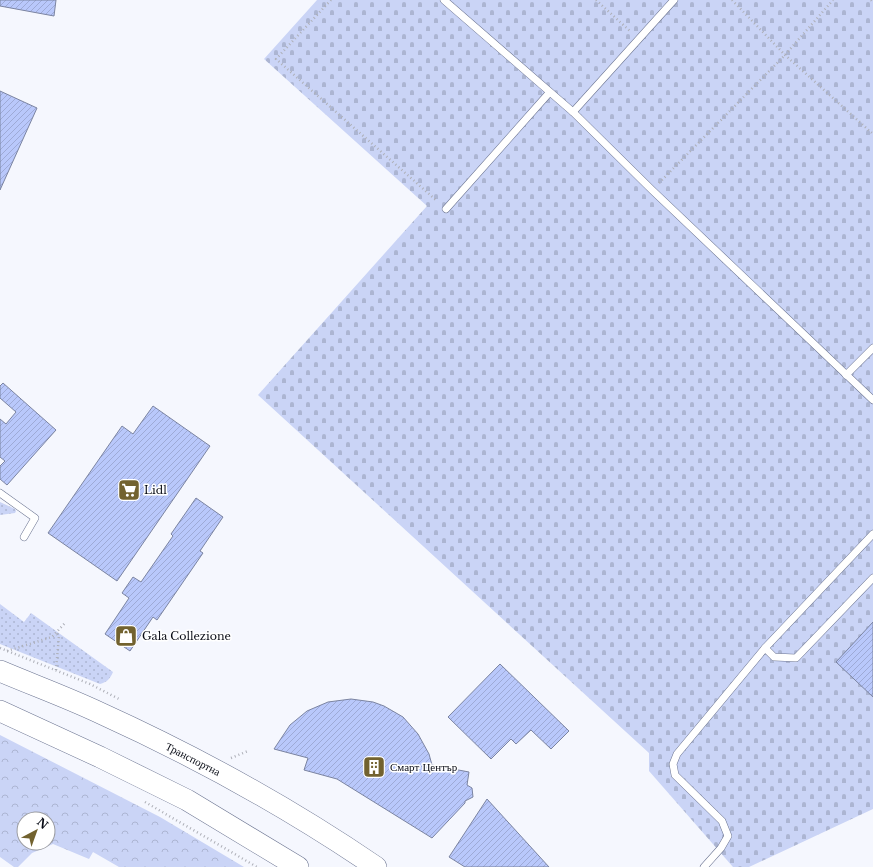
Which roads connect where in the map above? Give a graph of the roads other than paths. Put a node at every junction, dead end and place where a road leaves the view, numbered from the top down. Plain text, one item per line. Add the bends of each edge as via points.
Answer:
1 (444, 0) edge
2 (674, 0) edge
3 (549, 93) junction
4 (573, 112) junction
5 (446, 209) road end
6 (873, 348) edge
7 (846, 375) junction
8 (873, 400) edge
9 (0, 493) edge
10 (24, 537) dead end
11 (872, 537) edge
12 (873, 578) edge
13 (765, 648) junction
14 (0, 671) edge
15 (0, 711) edge
16 (298, 867) edge
17 (376, 867) edge
18 (704, 867) edge

1 - 3 lane
2 - 4 lane
3 - 4 lane
3 - 5 lane
4 - 7 lane
6 - 7 lane
7 - 8 lane
9 - 10 lane via 35,518
11 - 13 lane
12 - 13 lane via 796,658 774,657
13 - 18 lane via 677,754 672,764 675,775 722,821 728,836
14 - 17 main road, Транспортна via 180,751 322,830
15 - 16 main road via 187,800

